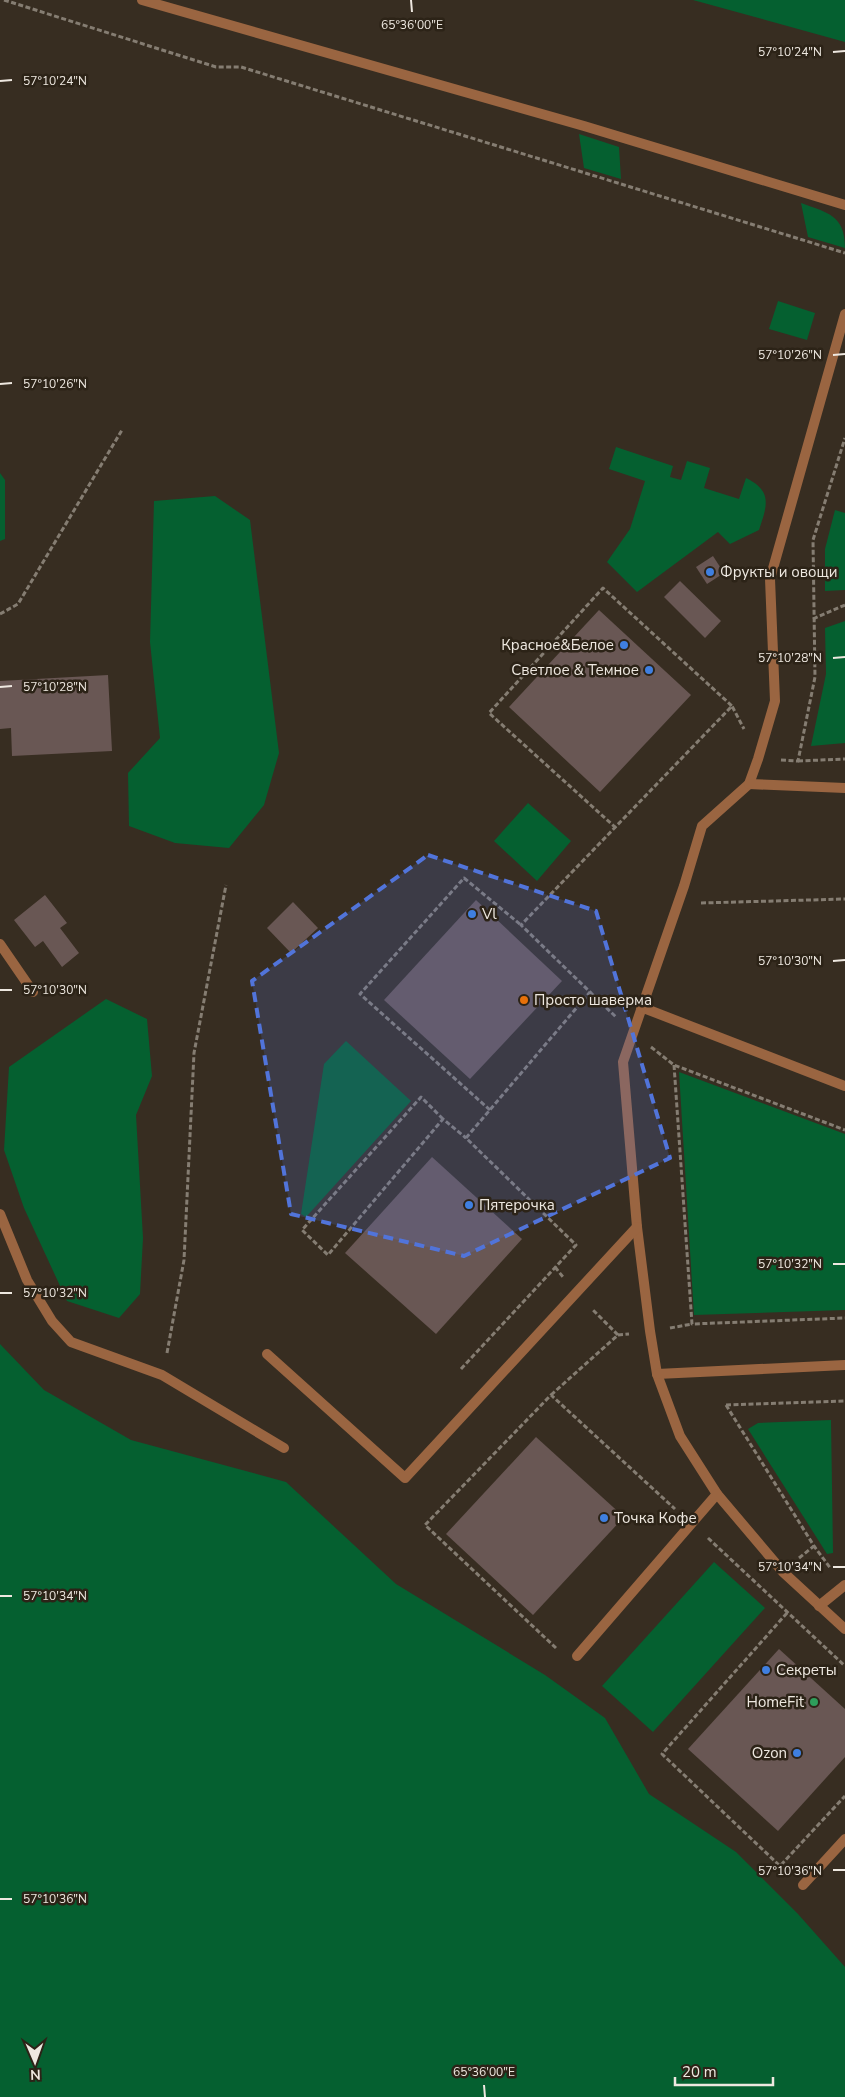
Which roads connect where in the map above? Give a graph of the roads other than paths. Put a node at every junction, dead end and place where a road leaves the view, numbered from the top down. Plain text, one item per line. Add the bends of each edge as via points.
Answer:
1 (142, 0) edge
2 (845, 205) edge
3 (845, 314) edge
4 (749, 784) junction
5 (845, 788) edge
6 (0, 944) edge
7 (33, 992) dead end
8 (641, 1007) junction
9 (845, 1086) edge
10 (0, 1214) edge
11 (637, 1228) junction
12 (267, 1354) dead end
13 (845, 1365) edge
14 (657, 1374) junction
15 (284, 1448) dead end
16 (717, 1494) junction
17 (844, 1585) edge
18 (819, 1606) junction
19 (845, 1629) edge
20 (578, 1656) dead end
21 (845, 1839) edge
22 (803, 1885) dead end

1 - 2 lane via 584,126
3 - 4 lane via 770,579 775,700
4 - 5 lane
4 - 8 lane via 702,826
6 - 7 lane
8 - 9 lane
8 - 11 lane via 623,1062
10 - 15 lane via 27,1280 52,1321 71,1342 162,1376
11 - 12 lane via 405,1478
11 - 14 lane
13 - 14 lane
14 - 16 lane via 680,1436
16 - 18 lane via 783,1572
16 - 20 lane
17 - 18 lane
18 - 19 lane
21 - 22 lane

